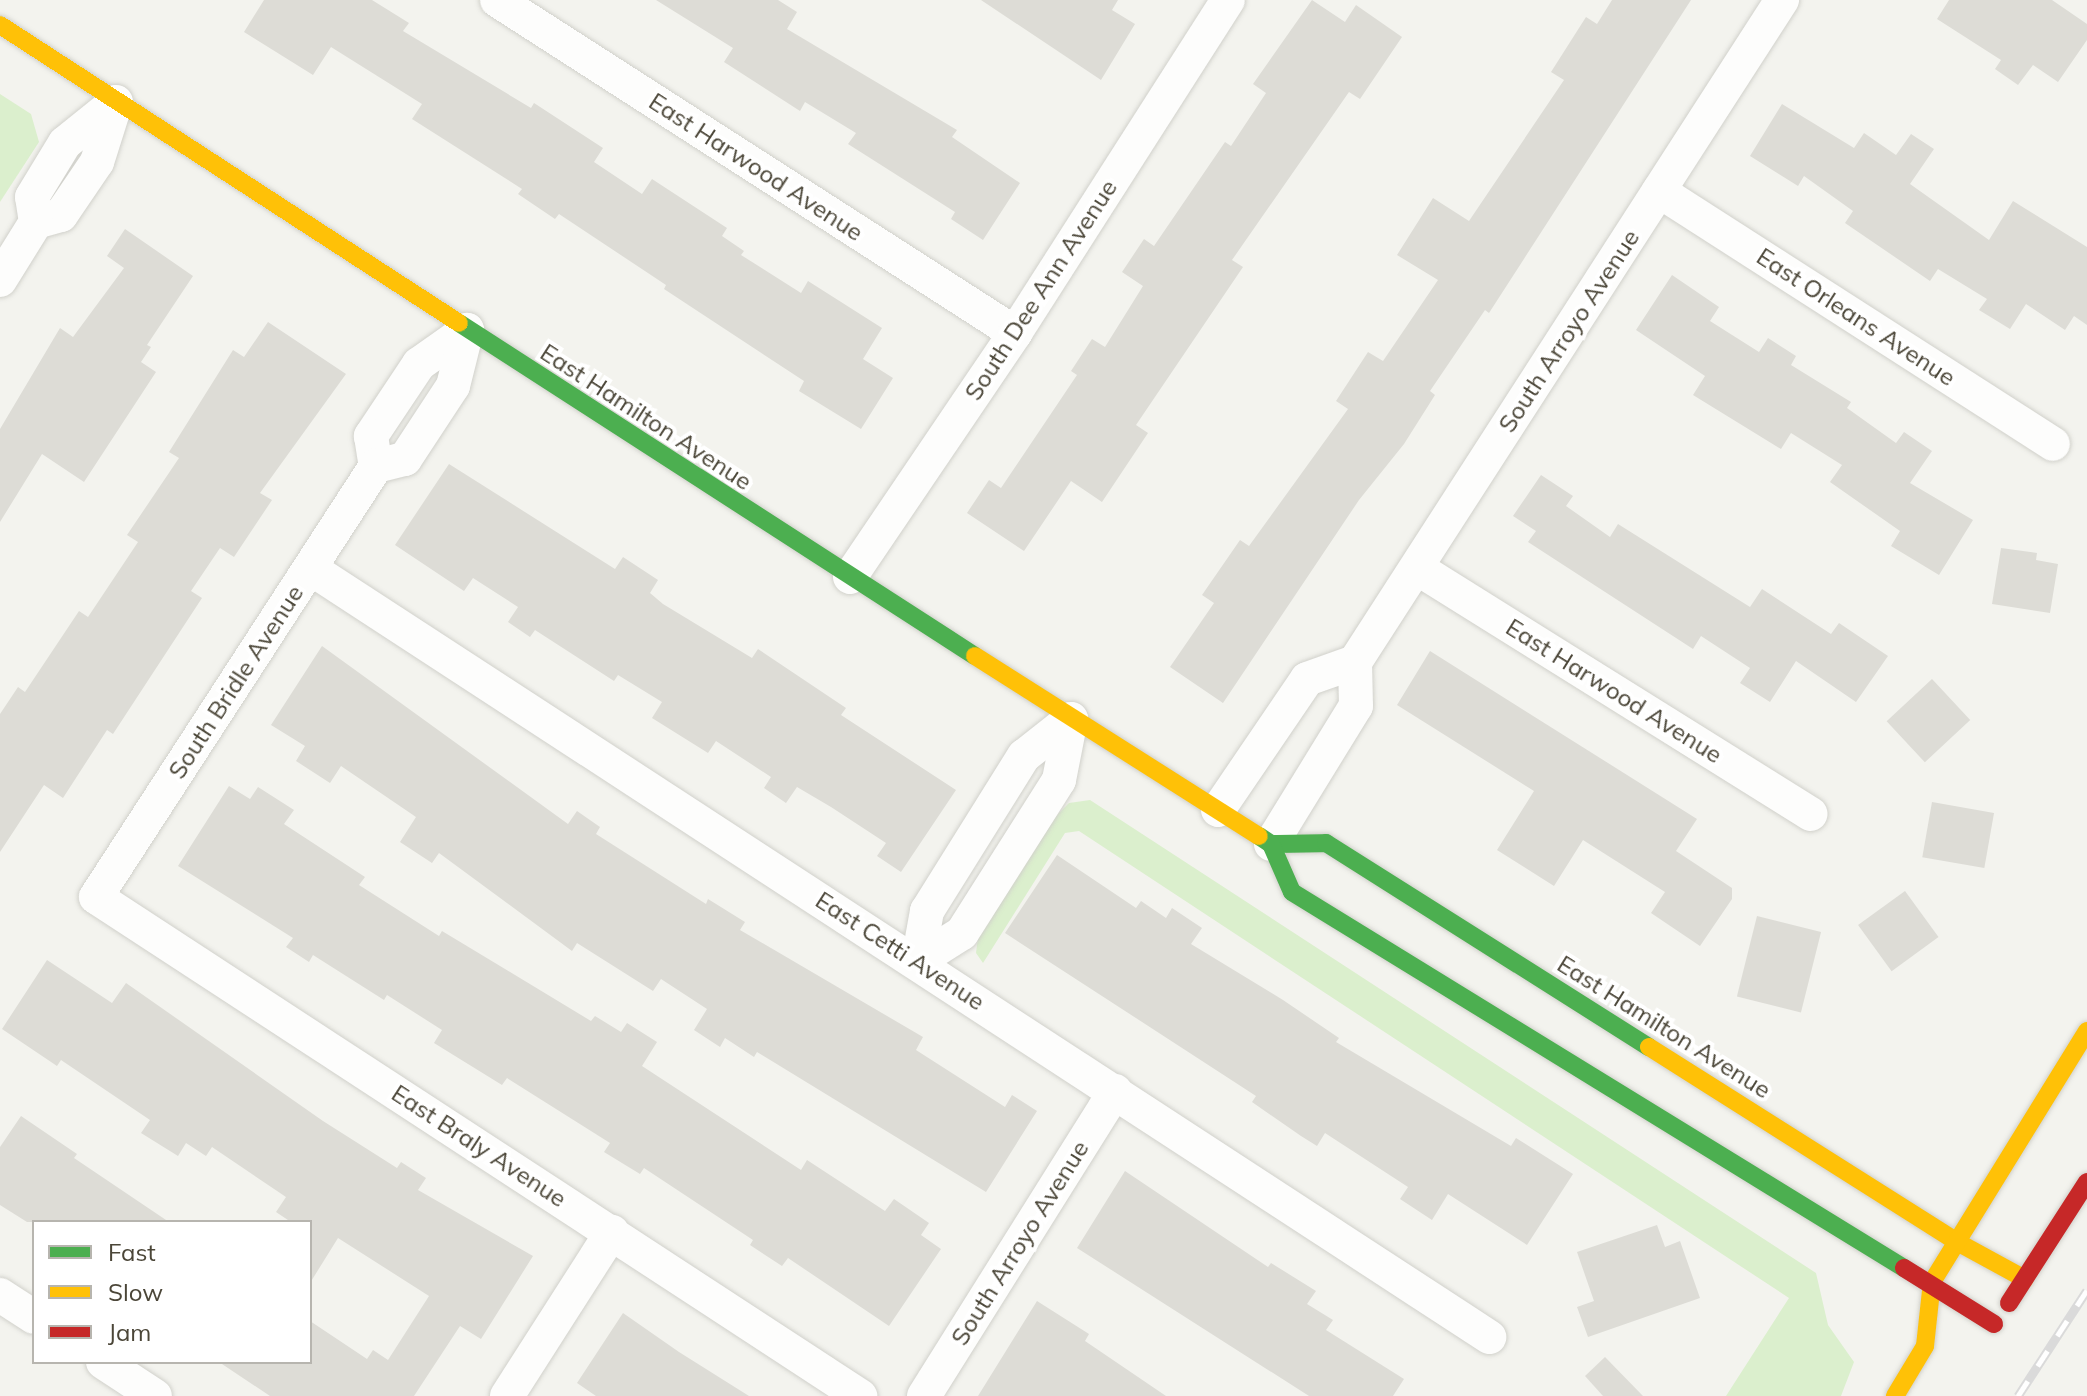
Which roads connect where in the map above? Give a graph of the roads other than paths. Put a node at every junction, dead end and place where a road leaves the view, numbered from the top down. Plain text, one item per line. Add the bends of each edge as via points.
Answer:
1 (497, 0) edge
2 (1228, 0) edge
3 (1782, 0) edge
4 (0, 25) edge
5 (116, 102) junction
6 (1659, 191) junction
7 (0, 280) edge
8 (467, 330) junction
9 (1015, 333) junction
10 (2053, 444) dead end
11 (310, 568) junction
12 (1417, 568) junction
13 (850, 577) junction
14 (1355, 662) junction
15 (1071, 719) junction
16 (1218, 810) junction
17 (1811, 814) dead end
18 (1271, 844) junction
19 (96, 897) joint
20 (2087, 1031) edge
21 (1115, 1091) junction
22 (2087, 1182) edge
23 (612, 1232) junction
24 (1957, 1242) junction
25 (2025, 1279) junction
26 (1932, 1282) junction
27 (0, 1295) edge
28 (32, 1316) edge
29 (1994, 1324) junction
30 (1489, 1337) dead end
31 (1925, 1346) junction
32 (106, 1364) edge
33 (155, 1396) edge
34 (507, 1396) edge
35 (860, 1396) edge
36 (924, 1396) edge
37 (1895, 1396) edge

1 - 9 street, East Harwood Avenue
2 - 9 street, South Dee Ann Avenue
3 - 6 street, South Arroyo Avenue
4 - 5 street, East Hamilton Avenue
5 - 7 street via 65,143 32,197 36,222
5 - 8 street, East Hamilton Avenue
6 - 10 street, East Orleans Avenue
6 - 12 street, South Arroyo Avenue
8 - 11 street, South Bridle Avenue via 419,364 371,436 376,466
8 - 13 street, East Hamilton Avenue
9 - 13 street, South Dee Ann Avenue
11 - 19 street, South Bridle Avenue
11 - 21 street, East Cetti Avenue
12 - 14 street, South Arroyo Avenue
12 - 17 street, East Harwood Avenue
13 - 15 street, East Hamilton Avenue
14 - 16 street via 1307,679
14 - 18 street via 1356,706
15 - 15 street via 1024,756 927,911 918,961 962,933 1059,780
15 - 16 street, East Hamilton Avenue
16 - 18 street, East Hamilton Avenue
18 - 24 street, East Hamilton Avenue via 1326,843
18 - 26 street via 1292,892
19 - 23 street, East Braly Avenue
20 - 24 street
21 - 30 street, East Cetti Avenue
21 - 36 street, South Arroyo Avenue
22 - 25 street
23 - 34 street
23 - 35 street, East Braly Avenue
24 - 25 street, East Hamilton Avenue
24 - 26 street
25 - 29 street
26 - 29 street
26 - 31 street
27 - 28 street
29 - 31 street
31 - 37 street
32 - 33 street

